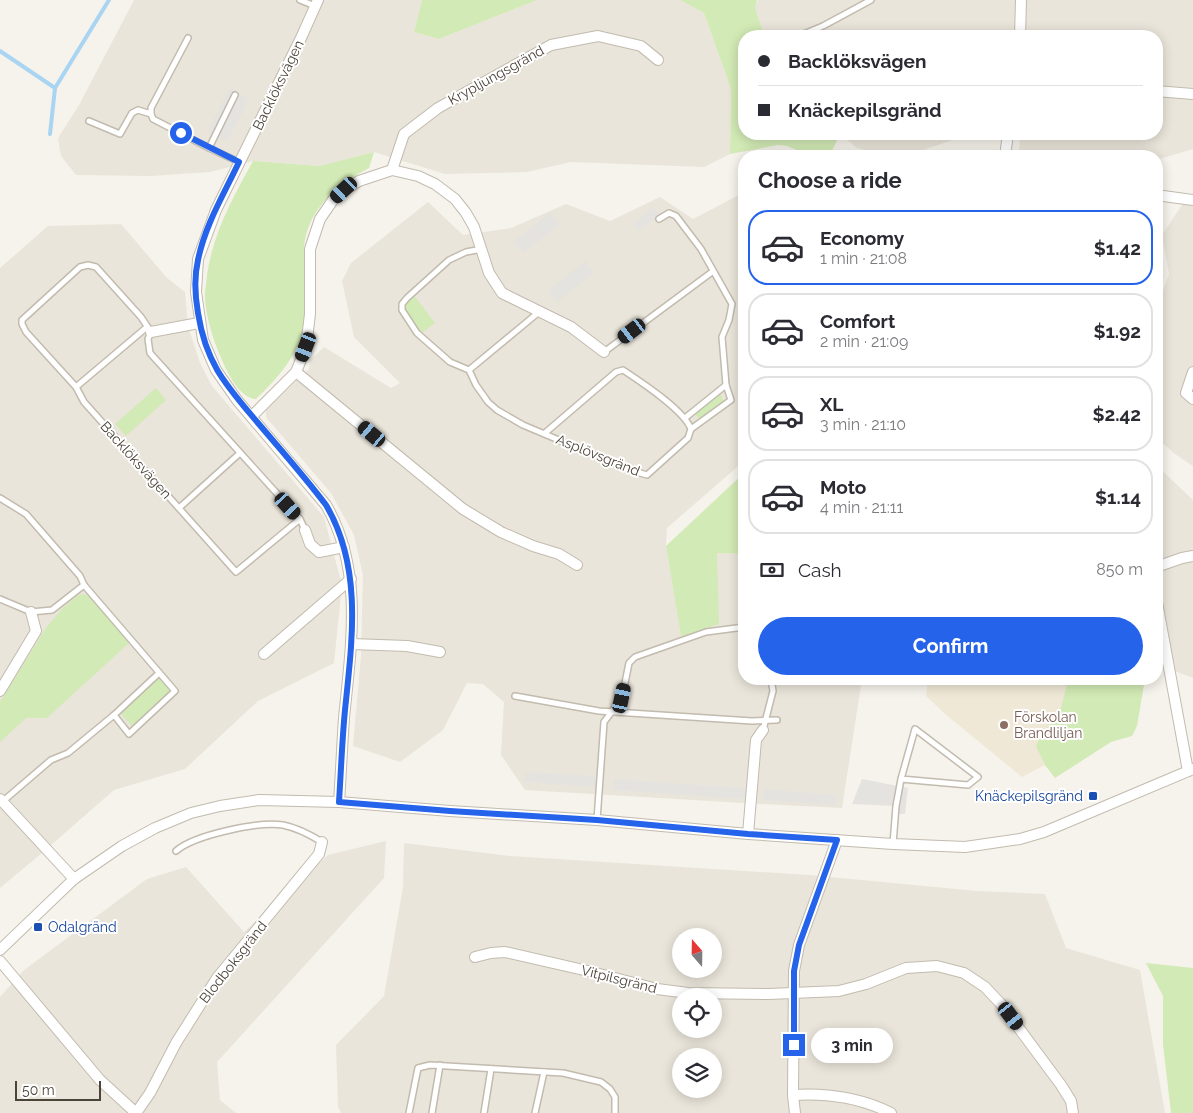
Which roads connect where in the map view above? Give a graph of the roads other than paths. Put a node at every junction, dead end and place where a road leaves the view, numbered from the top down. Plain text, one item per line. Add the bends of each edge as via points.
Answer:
1 (300, 0) edge
2 (871, 0) edge
3 (1021, 0) edge
4 (316, 3) edge
5 (813, 30) edge
6 (1020, 30) edge
7 (188, 38) dead end
8 (658, 60) dead end
9 (1163, 92) edge
10 (1193, 94) edge
11 (234, 95) dead end
12 (151, 114) junction
13 (89, 121) dead end
14 (209, 148) junction
15 (239, 162) junction
16 (392, 170) junction
17 (1163, 196) edge
18 (1193, 200) edge
19 (659, 219) dead end
20 (482, 249) junction
21 (712, 272) junction
22 (539, 311) junction
23 (199, 323) junction
24 (149, 329) junction
25 (604, 352) joint
26 (469, 370) junction
27 (296, 372) junction
28 (1193, 372) edge
29 (726, 385) junction
30 (76, 387) junction
31 (1193, 400) edge
32 (252, 416) junction
33 (685, 418) junction
34 (691, 429) junction
35 (545, 433) junction
36 (240, 453) junction
37 (0, 498) edge
38 (179, 508) junction
39 (300, 519) junction
40 (305, 530) joint
41 (344, 546) junction
42 (1193, 556) edge
43 (1163, 564) edge
44 (577, 565) dead end
45 (351, 579) junction
46 (84, 585) junction
47 (0, 599) edge
48 (31, 612) junction
49 (738, 628) edge
50 (351, 644) junction
51 (1163, 651) edge
52 (440, 652) dead end
53 (264, 654) dead end
54 (159, 673) junction
55 (772, 685) edge
56 (0, 691) edge
57 (516, 696) dead end
58 (612, 712) junction
59 (114, 715) junction
60 (777, 720) dead end
61 (764, 725) junction
62 (1190, 770) edge
63 (901, 779) junction
64 (1, 801) edge
65 (339, 802) junction
66 (597, 820) junction
67 (748, 834) junction
68 (837, 840) junction
69 (322, 842) joint
70 (893, 844) junction
71 (176, 851) dead end
72 (74, 879) junction
73 (0, 950) edge
74 (475, 957) dead end
75 (0, 961) edge
76 (794, 992) junction
77 (440, 1066) junction
78 (491, 1069) junction
79 (544, 1072) junction
80 (793, 1094) junction
81 (136, 1113) edge
82 (409, 1113) edge
83 (432, 1113) edge
84 (484, 1113) edge
85 (535, 1113) edge
86 (614, 1113) edge
87 (795, 1113) edge
88 (891, 1113) edge
89 (1074, 1113) edge

1 - 4 lane, Backlöksvägen
2 - 5 lane
3 - 6 street
4 - 15 street, Backlöksvägen
7 - 12 lane via 151,108
8 - 16 street, Krypljungsgränd via 641,46 598,36 551,45 438,108 404,134
9 - 10 street
11 - 14 lane
12 - 13 lane via 138,110 132,113 120,134
12 - 14 lane via 154,119
14 - 15 lane
15 - 23 street, Backlöksvägen via 216,210 198,260 196,292
16 - 20 street via 418,176 445,191 466,213
16 - 27 street via 359,181 344,190 320,218 310,249 310,314 306,347
17 - 18 street
19 - 21 lane, Asplövsgränd via 669,214 676,216 701,249
20 - 22 street via 489,273 502,293
20 - 26 lane via 449,260 402,304 402,310 417,334 450,362
21 - 25 lane
21 - 29 lane, Asplövsgränd via 732,304 722,337
22 - 25 street via 571,327
22 - 26 lane
23 - 24 street
23 - 32 street, Backlöksvägen via 202,340 216,370
24 - 30 lane
24 - 30 lane, Backlöksvägen via 96,266 80,267 22,320 26,332
24 - 36 lane via 150,353
26 - 35 lane, Asplövsgränd via 476,385 497,410
27 - 32 street
27 - 44 street via 463,509 501,532 559,554
28 - 31 street via 1186,393
29 - 33 lane
29 - 34 lane, Asplövsgränd via 731,400
30 - 38 lane, Backlöksvägen via 84,402
32 - 41 street, Backlöksvägen via 326,505
33 - 34 lane, Asplövsgränd
33 - 35 lane, Asplövsgränd via 623,370 616,372
34 - 35 lane, Asplövsgränd via 688,438 646,475
36 - 38 lane, Backlöksvägen
36 - 39 lane
37 - 46 lane via 26,514 80,576
38 - 39 lane, Backlöksvägen via 236,572
39 - 40 lane
40 - 41 street via 313,549 319,552
41 - 45 street, Backlöksvägen
42 - 43 street
45 - 50 street, Backlöksvägen
45 - 53 street
46 - 48 lane via 52,610
46 - 54 lane
47 - 48 lane
48 - 56 street via 36,631
49 - 58 lane via 706,632 635,657 629,663 622,698
50 - 52 street via 407,646
50 - 65 street, Backlöksvägen
51 - 62 street
54 - 59 lane
54 - 59 lane via 175,691 129,734
55 - 61 lane
57 - 58 lane
58 - 61 lane via 752,721
58 - 66 lane via 604,722
59 - 64 lane
60 - 61 lane
61 - 67 street via 756,740
62 - 70 street via 1065,824 1020,839 965,847
63 - 63 lane via 968,785 978,777 915,729
63 - 70 lane
64 - 72 street
65 - 66 street
65 - 72 street via 259,800 191,813 122,846
66 - 67 street
67 - 68 street
68 - 70 street
68 - 76 street via 799,945
69 - 71 lane via 306,831 264,824 208,836
69 - 81 street, Blodboksgränd via 319,854 216,978
72 - 73 street
74 - 76 street, Vitpilsgränd via 505,952 657,989 688,993
75 - 81 street via 100,1080
76 - 80 street
76 - 89 street, Vitpilsgränd via 840,991 906,968 937,966 964,973 989,991 1011,1016 1061,1085
77 - 78 lane
77 - 82 lane via 418,1068
77 - 83 lane
78 - 79 lane
78 - 84 lane
79 - 85 lane
79 - 86 lane via 601,1082 615,1097
80 - 87 street
80 - 88 street via 836,1096 875,1105

